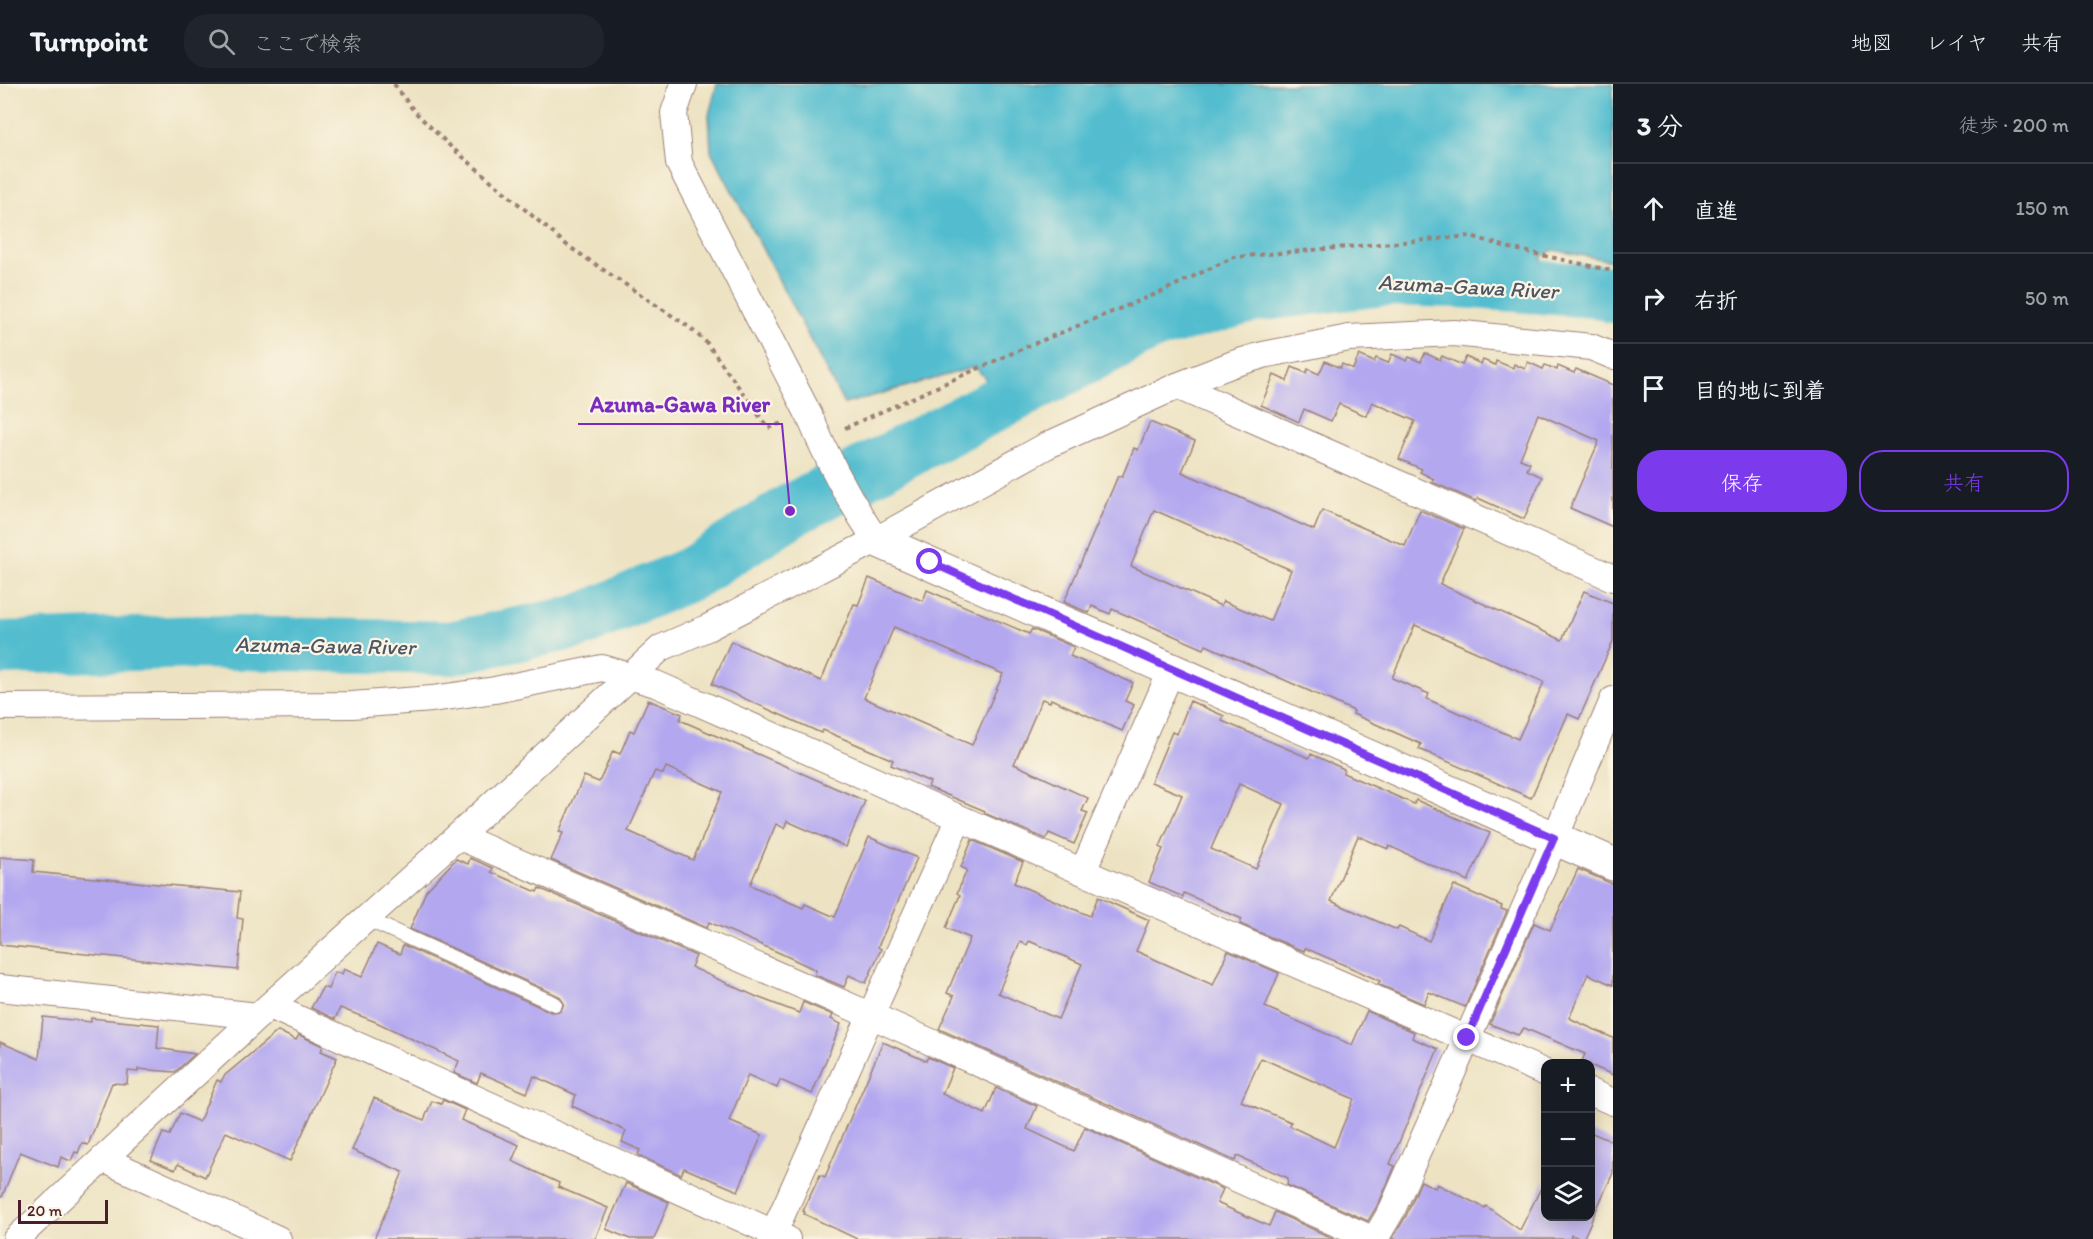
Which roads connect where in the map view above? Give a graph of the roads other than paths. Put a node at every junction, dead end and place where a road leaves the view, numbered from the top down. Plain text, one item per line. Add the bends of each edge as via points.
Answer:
1 (684, 84) edge
2 (1613, 356) edge
3 (1177, 386) junction
4 (876, 540) junction
5 (1613, 578) edge
6 (1172, 669) junction
7 (630, 676) junction
8 (1613, 700) edge
9 (0, 707) edge
10 (959, 818) junction
11 (458, 836) junction
12 (1554, 838) junction
13 (1613, 864) edge
14 (1083, 871) junction
15 (367, 919) junction
16 (0, 988) edge
17 (555, 1004) dead end
18 (264, 1011) junction
19 (871, 1016) junction
20 (1467, 1038) junction
21 (1541, 1070) edge
22 (1595, 1094) edge
23 (1613, 1102) edge
24 (102, 1159) junction
25 (777, 1237) edge
26 (16, 1239) edge
27 (278, 1239) edge
28 (1373, 1239) edge

1 - 4 street via 674,113 679,163 853,506
2 - 3 street via 1592,347 1454,333 1349,338 1253,358
3 - 4 street via 1046,446
3 - 5 street
4 - 6 street
4 - 7 street via 661,648
6 - 12 street
6 - 14 street
7 - 9 street via 602,668 495,690 352,705
7 - 10 street
7 - 11 street
8 - 12 street
10 - 14 street
10 - 19 street
11 - 15 street
11 - 19 street
12 - 13 street
12 - 20 street
14 - 20 street
15 - 17 lane
15 - 18 street
16 - 18 street
18 - 24 street
18 - 25 street
19 - 25 street
19 - 28 street
20 - 21 street
20 - 28 street via 1392,1210
22 - 23 street
24 - 26 street
24 - 27 street

